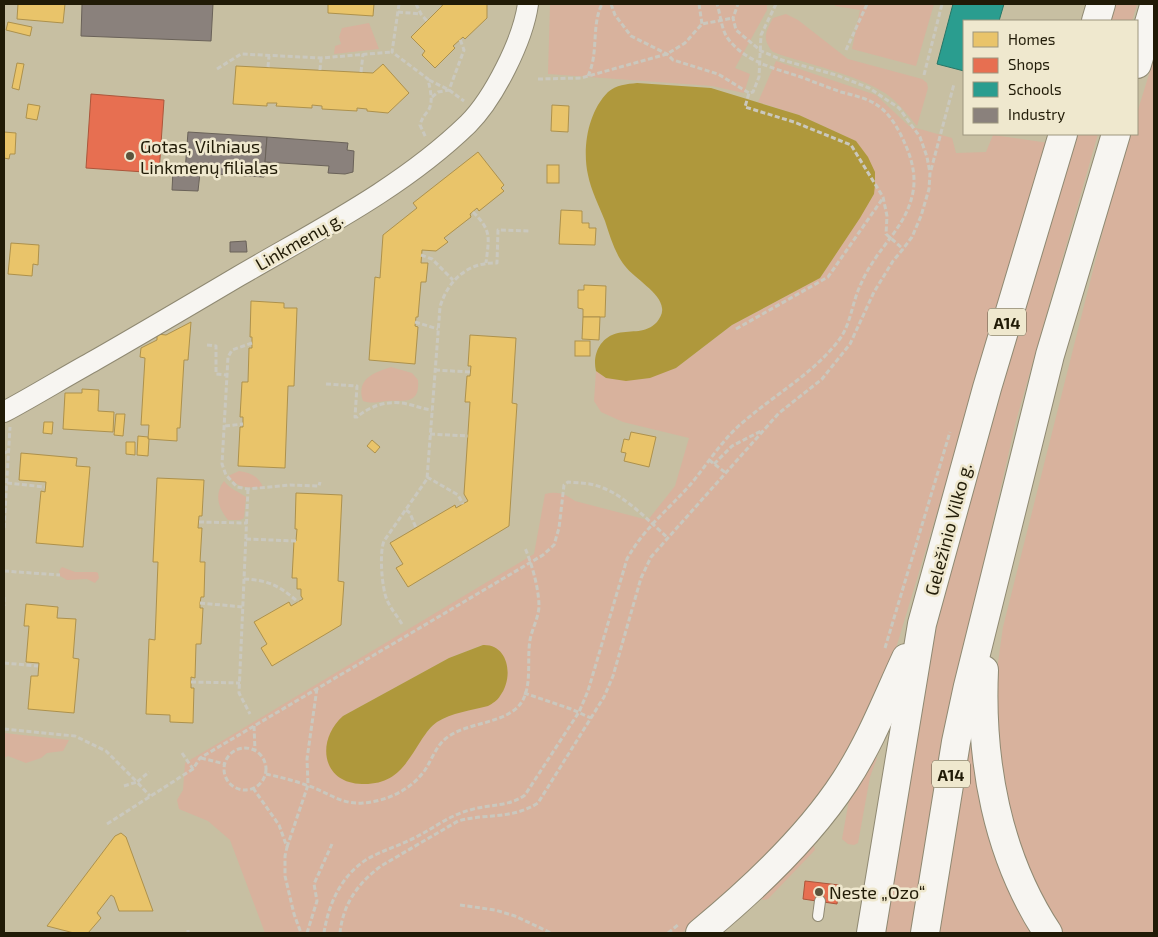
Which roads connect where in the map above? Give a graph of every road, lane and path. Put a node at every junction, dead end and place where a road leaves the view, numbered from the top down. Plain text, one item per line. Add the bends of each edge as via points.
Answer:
1 (399, 4) edge
2 (416, 4) edge
3 (528, 4) edge
4 (602, 4) edge
5 (611, 4) edge
6 (699, 4) edge
7 (717, 4) edge
8 (738, 4) edge
9 (776, 4) edge
10 (867, 4) edge
11 (942, 4) edge
12 (1101, 4) edge
13 (1154, 6) edge
14 (398, 12) junction
15 (421, 14) junction
16 (733, 18) junction
17 (720, 20) junction
18 (1096, 20) edge
19 (428, 21) dead end
20 (702, 24) junction
21 (460, 39) dead end
22 (846, 50) dead end
23 (761, 51) junction
24 (392, 52) junction
25 (362, 54) junction
26 (667, 54) junction
27 (268, 56) junction
28 (321, 58) junction
29 (1138, 61) edge
30 (760, 63) junction
31 (268, 67) dead end
32 (217, 69) dead end
33 (320, 70) dead end
34 (361, 72) dead end
35 (924, 75) dead end
36 (587, 76) junction
37 (428, 79) junction
38 (538, 79) dead end
39 (954, 84) dead end
40 (449, 90) junction
41 (749, 93) junction
42 (432, 97) junction
43 (478, 112) junction
44 (1063, 135) edge
45 (1116, 135) edge
46 (436, 150) junction
47 (930, 173) junction
48 (883, 197) junction
49 (473, 212) dead end
50 (529, 231) dead end
51 (891, 239) junction
52 (904, 250) junction
53 (422, 255) dead end
54 (486, 263) junction
55 (453, 280) junction
56 (415, 322) dead end
57 (438, 329) junction
58 (736, 329) dead end
59 (252, 343) dead end
60 (207, 345) dead end
61 (435, 370) junction
62 (470, 372) dead end
63 (227, 375) junction
64 (326, 384) dead end
65 (432, 410) junction
66 (6, 411) edge
67 (243, 424) dead end
68 (225, 426) junction
69 (764, 430) junction
70 (950, 430) dead end
71 (430, 434) junction
72 (468, 436) dead end
73 (9, 451) junction
74 (4, 453) edge
75 (709, 460) junction
76 (714, 464) junction
77 (726, 473) junction
78 (427, 477) junction
79 (320, 482) dead end
80 (7, 483) junction
81 (46, 487) dead end
82 (248, 490) junction
83 (463, 504) dead end
84 (406, 510) junction
85 (199, 522) dead end
86 (247, 524) junction
87 (652, 524) junction
88 (4, 528) edge
89 (416, 528) dead end
90 (246, 538) junction
91 (668, 538) junction
92 (296, 541) dead end
93 (525, 548) dead end
94 (531, 562) junction
95 (4, 571) edge
96 (60, 575) dead end
97 (244, 579) junction
98 (4, 597) edge
99 (298, 602) dead end
100 (200, 603) dead end
101 (4, 606) edge
102 (243, 608) junction
103 (986, 617) junction
104 (402, 624) dead end
105 (922, 624) junction
106 (884, 650) dead end
107 (4, 663) edge
108 (38, 666) dead end
109 (191, 682) dead end
110 (240, 684) junction
111 (317, 688) junction
112 (524, 693) junction
113 (579, 712) junction
114 (250, 714) dead end
115 (591, 718) junction
116 (254, 726) junction
117 (4, 729) edge
118 (255, 750) junction
119 (182, 754) dead end
120 (200, 758) junction
121 (225, 764) junction
122 (193, 768) junction
123 (149, 772) dead end
124 (266, 774) junction
125 (138, 782) junction
126 (308, 785) junction
127 (124, 786) dead end
128 (253, 788) junction
129 (150, 796) junction
130 (440, 823) junction
131 (107, 824) dead end
132 (444, 829) junction
133 (332, 844) dead end
134 (287, 847) junction
135 (820, 901) dead end
136 (460, 905) dead end
137 (818, 916) dead end
138 (691, 927) edge
139 (301, 933) edge
140 (307, 933) edge
141 (324, 933) edge
142 (340, 933) edge
143 (551, 933) edge
144 (668, 933) edge
145 (871, 933) edge
146 (925, 933) edge
147 (1048, 933) edge

1 - 14 path
2 - 15 path
3 - 43 street, Linkmenų g. via 509,60
4 - 36 path via 597,13 592,66
5 - 26 path via 631,36
6 - 20 path
7 - 17 path
8 - 16 path
9 - 23 path via 760,35
10 - 22 path
11 - 35 path
12 - 18 highway
13 - 29 highway
14 - 15 path
14 - 24 path
15 - 19 path
16 - 17 path
16 - 23 path via 736,30
17 - 20 path
17 - 30 path via 728,39 738,50
20 - 26 path via 684,43
21 - 40 path via 464,50
23 - 30 path
23 - 47 path via 836,75 869,88 890,101 920,137
24 - 25 path
24 - 37 path
25 - 28 path
25 - 34 path
26 - 36 path
26 - 41 path via 673,60 718,74
27 - 28 path
27 - 31 path
27 - 32 path via 241,54
28 - 33 path
30 - 41 path via 759,77 753,92
30 - 51 path via 877,105 890,118 911,158 914,175 906,215
36 - 38 path
37 - 40 path
37 - 42 path
39 - 47 path
40 - 42 path
40 - 43 path
41 - 48 path via 745,107 851,145
42 - 46 path via 430,109 420,125 423,135
43 - 46 street, Linkmenų g.
44 - 105 highway, Geležinio Vilko g. / A14 via 987,388
45 - 103 highway, A14 via 1050,355
46 - 66 street, Linkmenų g. via 383,190 313,234
47 - 52 path via 921,216
48 - 51 path via 886,234
48 - 58 path via 828,277
49 - 54 path via 488,230
50 - 54 path via 498,230 496,263
51 - 52 path
51 - 75 path via 860,286 851,317 840,338 820,361 740,424
52 - 69 path via 893,261 874,292 850,344 822,379 779,413
53 - 55 path via 432,259
54 - 55 path
55 - 57 path via 440,306
56 - 57 path
57 - 61 path
59 - 63 path via 232,350
60 - 63 path via 216,346 216,374
61 - 62 path
61 - 65 path
63 - 68 path
64 - 65 path via 357,386 355,417 378,405 401,403
65 - 71 path
66 - 73 path via 11,433
67 - 68 path
68 - 82 path via 222,464 233,484
69 - 76 path via 732,446
69 - 77 path
70 - 106 path
71 - 72 path
71 - 78 path
73 - 74 path
73 - 80 path
75 - 76 path
75 - 87 path
76 - 77 path
77 - 91 path
78 - 83 path via 458,495
78 - 84 path
79 - 82 path via 319,486 290,485
80 - 81 path
80 - 88 path
82 - 86 path
84 - 89 path
84 - 104 path via 384,541 381,556 386,597
85 - 86 path
86 - 90 path
87 - 91 path
87 - 94 path via 605,488 568,482 564,485 554,545
87 - 113 path via 636,542 627,559 588,692
90 - 92 path
90 - 97 path
91 - 115 path via 651,557 641,578 613,676
93 - 94 path
94 - 111 path
94 - 112 path via 539,607 530,640 529,677
95 - 96 path
97 - 99 path via 272,583
97 - 102 path
98 - 101 path
100 - 102 path
102 - 110 path
103 - 146 highway, A14 via 956,742
103 - 147 highway via 983,696 990,779 998,820 1015,871
105 - 138 highway via 864,746 828,805 736,904
105 - 145 highway, Geležinio Vilko g. / A14
107 - 108 path
109 - 110 path
110 - 114 path via 239,693
111 - 116 path
111 - 126 path via 307,759
112 - 113 path
112 - 126 path via 522,702 512,712 444,740 416,782 395,795 365,803 348,803
113 - 115 path
113 - 130 path via 532,785 517,800 472,809
115 - 132 path via 538,803 512,815 469,818
116 - 118 path
116 - 120 path
117 - 125 path via 75,736 106,751
118 - 121 path via 237,749
118 - 124 path via 265,761
119 - 122 path
120 - 121 path
120 - 122 path
121 - 128 path via 226,777 234,787
122 - 129 path
123 - 125 path
124 - 126 path
124 - 128 path
125 - 127 path
125 - 129 path
126 - 134 path
128 - 134 path via 280,825
129 - 131 path
130 - 132 path
130 - 141 path via 415,838 376,854 352,871 330,906
132 - 142 path via 365,879 352,895
133 - 140 path via 314,884 317,901
134 - 139 path via 285,876
135 - 137 lane
136 - 143 path via 502,912
138 - 144 path

